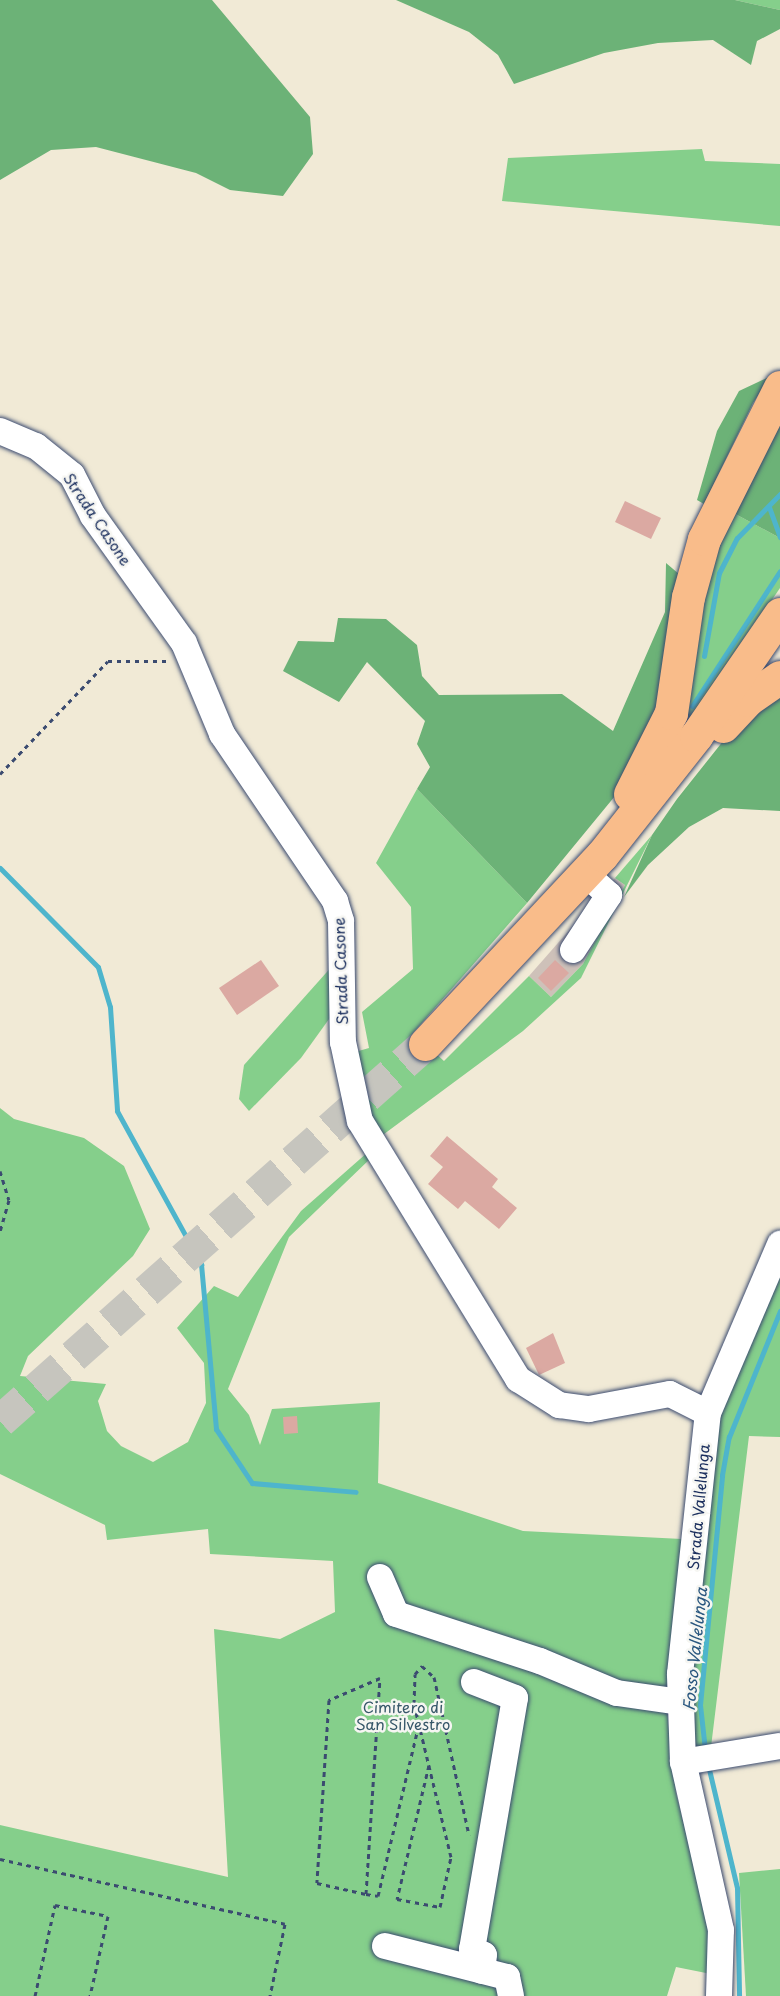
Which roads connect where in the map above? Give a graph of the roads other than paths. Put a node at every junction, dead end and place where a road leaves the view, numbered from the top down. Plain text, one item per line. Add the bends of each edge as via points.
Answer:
1 (773, 398) edge
2 (0, 431) edge
3 (780, 614) edge
4 (780, 677) edge
5 (644, 804) junction
6 (594, 865) junction
7 (573, 950) dead end
8 (425, 1044) tunnel mouth
9 (780, 1244) edge
10 (708, 1413) junction
11 (380, 1576) dead end
12 (474, 1682) dead end
13 (681, 1702) junction
14 (780, 1746) edge
15 (683, 1762) junction
16 (386, 1946) dead end
17 (482, 1971) junction
18 (512, 1996) edge
19 (719, 1996) edge

1 - 6 highway via 699,554 671,713 640,779 602,833
2 - 10 street, Strada Casone via 36,446 72,475 93,516 191,661 222,734 335,901 341,921 343,1042 360,1121 512,1370 536,1394 559,1405 589,1408 670,1394
3 - 5 highway
4 - 5 highway via 747,700 672,791
5 - 6 highway
6 - 7 street via 609,895
6 - 8 highway
9 - 10 street, Strada Vallelunga
10 - 13 street, Strada Vallelunga via 699,1462
11 - 13 street via 396,1614 540,1661 617,1693
12 - 17 street via 515,1698 472,1949 484,1955
13 - 15 street, Strada Vallelunga
14 - 15 street
15 - 19 street, Strada Vallelunga via 721,1930
16 - 17 street
17 - 18 street via 507,1977

